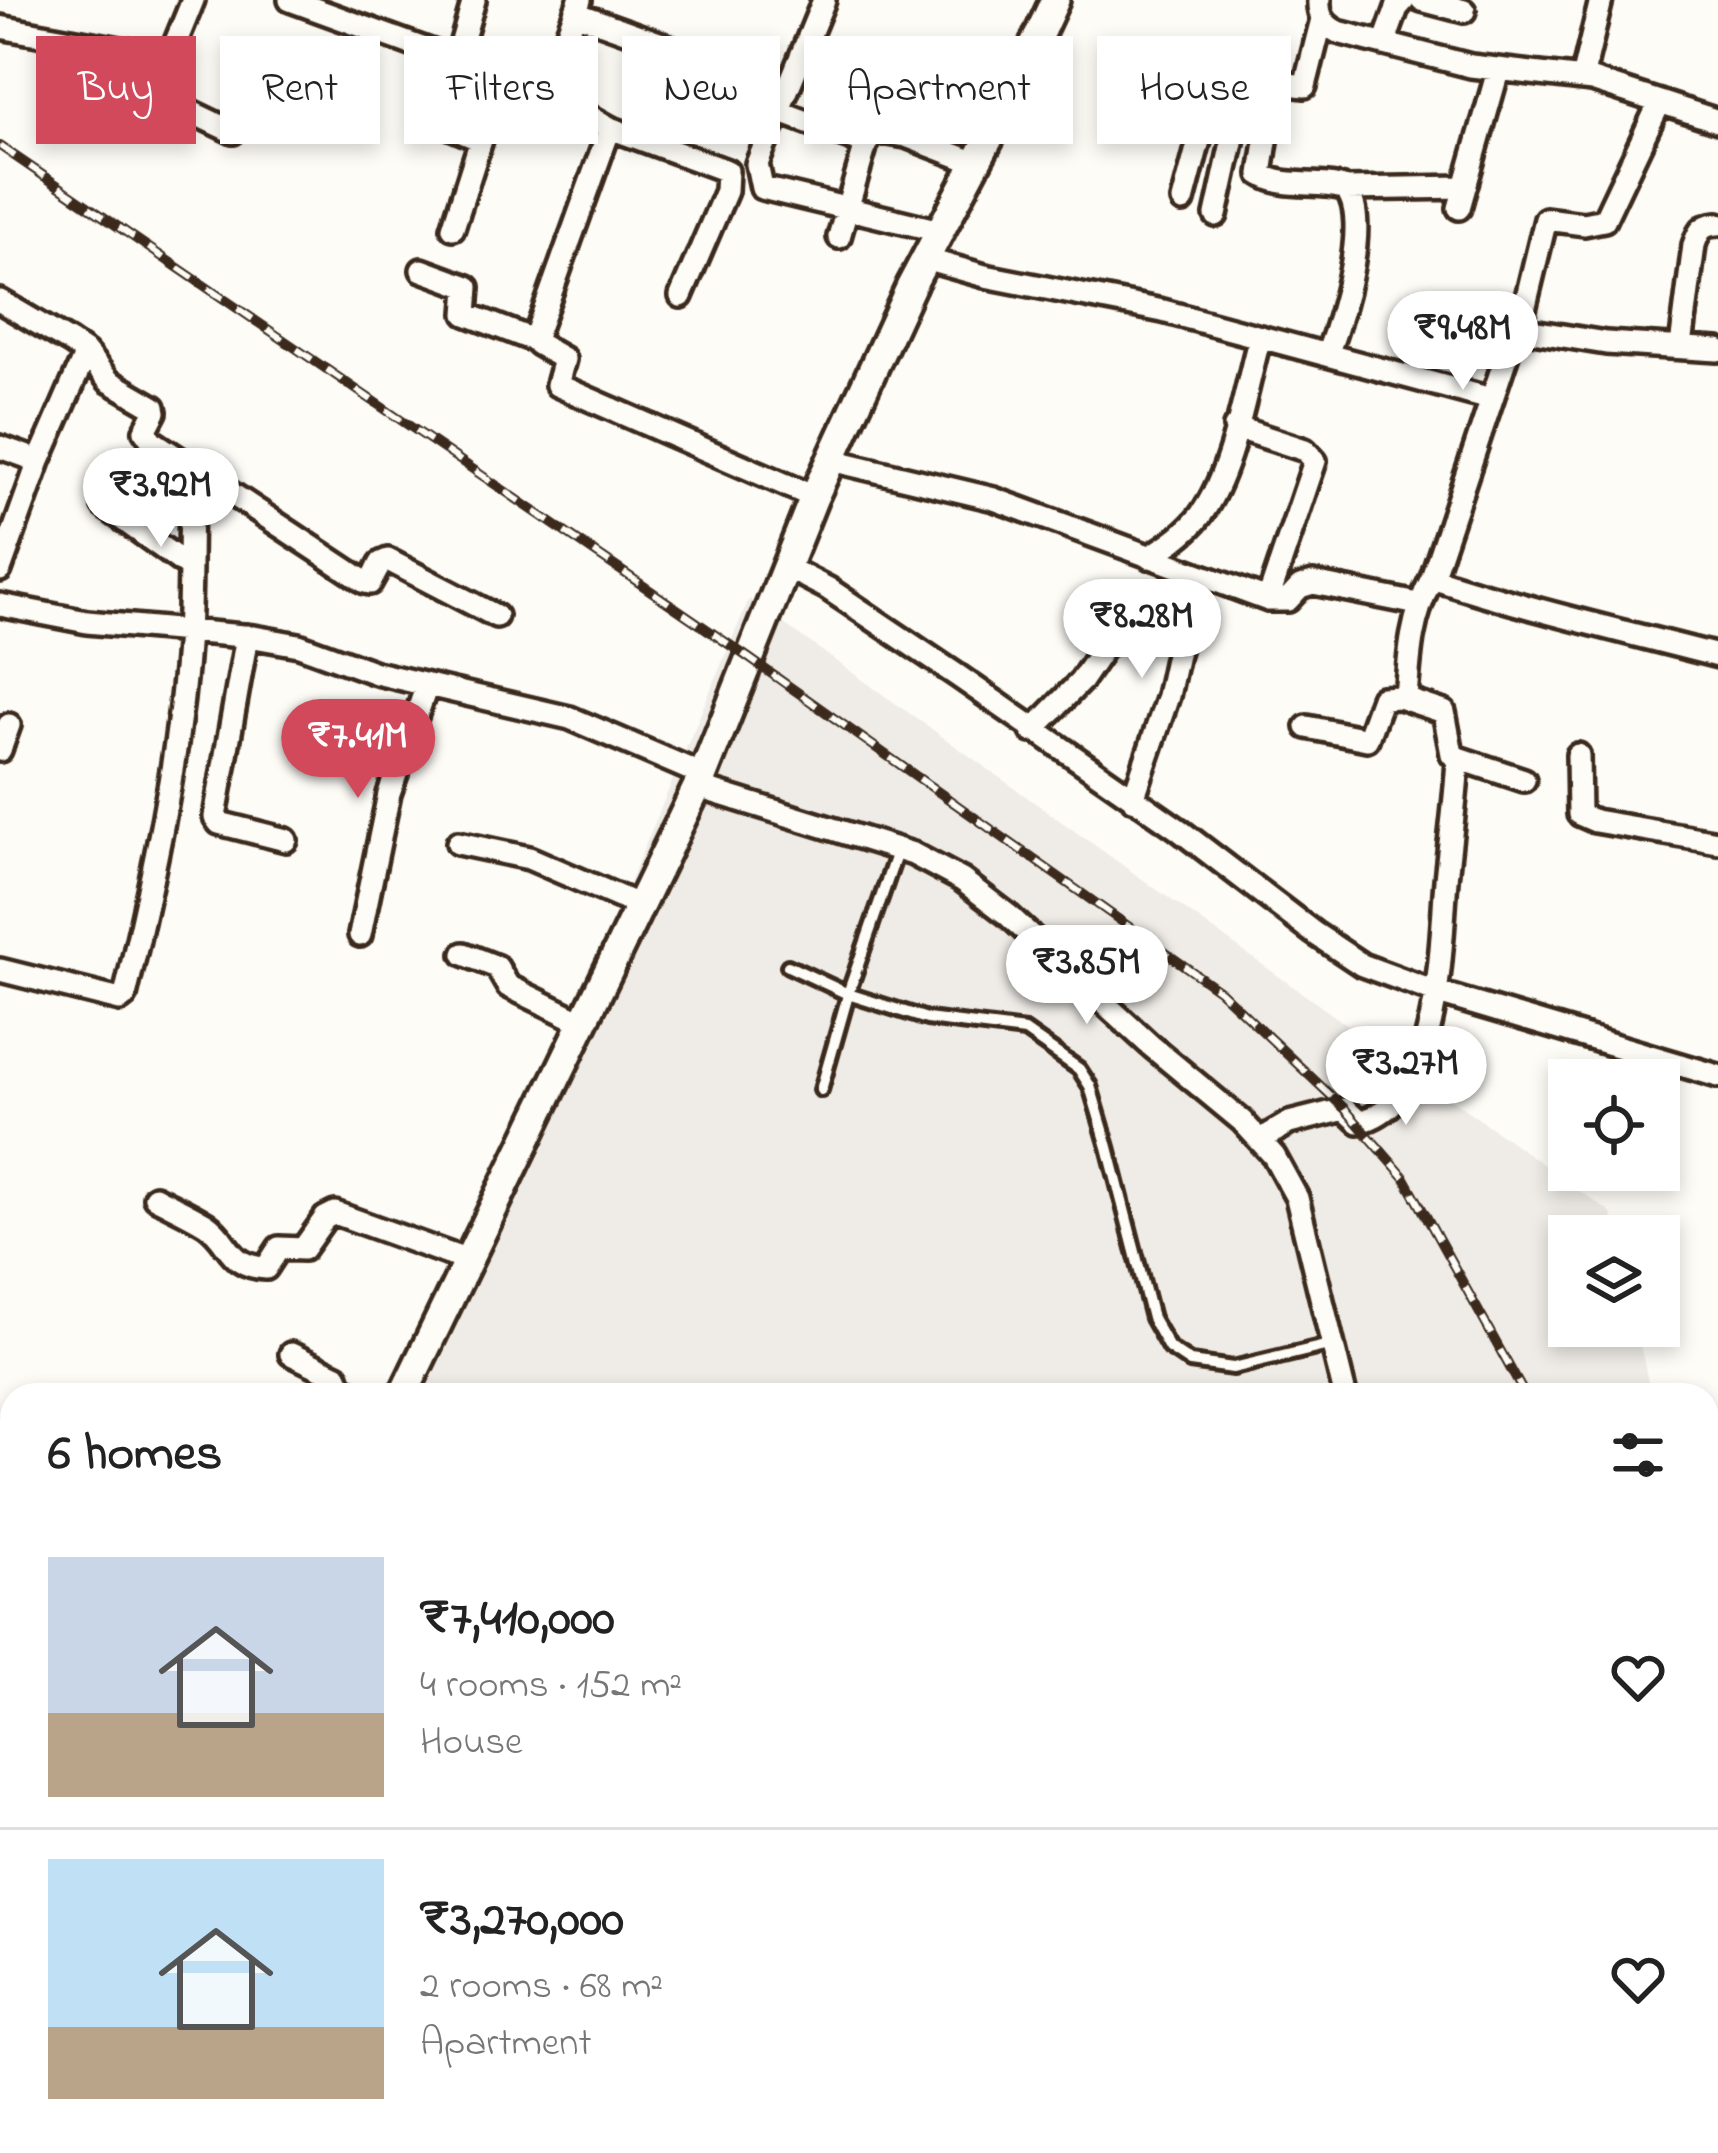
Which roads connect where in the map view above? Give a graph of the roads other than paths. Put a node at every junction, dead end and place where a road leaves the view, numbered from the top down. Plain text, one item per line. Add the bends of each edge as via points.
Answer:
1 (193, 0) edge
2 (290, 0) edge
3 (474, 0) edge
4 (824, 0) edge
5 (1054, 0) edge
6 (1404, 0) edge
7 (1421, 0) edge
8 (1601, 0) edge
9 (578, 7) edge
10 (1320, 9) edge
11 (1464, 11) dead end
12 (0, 27) edge
13 (51, 36) edge
14 (178, 36) edge
15 (465, 36) edge
16 (567, 36) edge
17 (645, 36) edge
18 (404, 42) edge
19 (1384, 44) junction
20 (1498, 71) junction
21 (1582, 79) junction
22 (1291, 85) edge
23 (1660, 102) junction
24 (780, 106) edge
25 (598, 122) edge
26 (1718, 122) edge
27 (610, 128) junction
28 (480, 144) edge
29 (765, 144) edge
30 (866, 144) edge
31 (924, 144) edge
32 (1198, 144) edge
33 (1232, 144) edge
34 (1266, 144) edge
35 (976, 163) junction
36 (1346, 189) junction
37 (1183, 201) dead end
38 (847, 210) junction
39 (1216, 215) dead end
40 (1718, 224) edge
41 (453, 227) dead end
42 (940, 230) junction
43 (839, 237) dead end
44 (926, 259) junction
45 (422, 270) dead end
46 (680, 296) dead end
47 (0, 302) edge
48 (1520, 330) junction
49 (1260, 338) junction
50 (536, 341) junction
51 (1681, 346) junction
52 (1718, 350) edge
53 (86, 353) junction
54 (1327, 356) junction
55 (1491, 399) junction
56 (1235, 427) junction
57 (0, 447) edge
58 (831, 460) junction
59 (39, 461) junction
60 (191, 467) junction
61 (111, 471) dead end
62 (814, 497) junction
63 (1149, 557) junction
64 (784, 566) junction
65 (189, 567) junction
66 (0, 570) edge
67 (1194, 575) junction
68 (1432, 578) junction
69 (1268, 600) junction
70 (1418, 604) junction
71 (0, 605) edge
72 (496, 616) dead end
73 (1117, 628) dead end
74 (188, 633) junction
75 (247, 636) junction
76 (1718, 656) edge
77 (428, 685) junction
78 (1406, 699) junction
79 (10, 725) dead end
80 (1306, 727) dead end
81 (1032, 731) junction
82 (0, 750) edge
83 (1578, 755) dead end
84 (1458, 758) junction
85 (1525, 779) dead end
86 (701, 781) junction
87 (1133, 800) junction
88 (286, 840) dead end
89 (1718, 842) edge
90 (458, 843) dead end
91 (898, 849) junction
92 (640, 906) junction
93 (360, 935) dead end
94 (464, 954) dead end
95 (788, 966) dead end
96 (0, 970) edge
97 (1438, 993) junction
98 (848, 994) junction
99 (584, 1023) junction
100 (1718, 1076) edge
101 (820, 1090) dead end
102 (1261, 1140) junction
103 (155, 1197) dead end
104 (468, 1261) junction
105 (1333, 1344) junction
106 (291, 1354) dead end
107 (340, 1383) edge
108 (410, 1383) edge
109 (1342, 1383) edge

1 - 14 street
2 - 18 street
3 - 15 street
4 - 24 street
5 - 35 street
6 - 19 street
7 - 11 street
8 - 21 street
9 - 16 street
9 - 17 street
10 - 19 street via 1327,27
10 - 22 street via 1305,86
12 - 13 street
19 - 20 street
20 - 21 street
20 - 36 street via 1462,198
21 - 23 street
23 - 26 street
23 - 48 street via 1604,220 1546,219
25 - 27 street
27 - 46 street via 727,171 726,191
27 - 50 street
28 - 41 street
29 - 38 street via 757,164 762,188
30 - 38 street
31 - 35 street
32 - 37 street
33 - 39 street
34 - 36 street via 1261,174
35 - 42 street
36 - 54 street via 1354,206 1351,284
38 - 42 street
38 - 43 street
40 - 51 street via 1699,231 1694,245
42 - 44 street
44 - 49 street
44 - 58 street
45 - 50 street via 468,286 466,314
47 - 53 street
48 - 51 street
48 - 55 street
49 - 54 street
49 - 56 street
50 - 62 street via 564,359 560,388
51 - 52 street
53 - 59 street
53 - 60 street via 109,381 154,407 146,435
54 - 55 street
55 - 68 street
56 - 63 street via 1203,513
56 - 69 street via 1316,461
57 - 59 street
58 - 62 street
58 - 63 street via 994,499
59 - 66 street
60 - 65 street
60 - 72 street via 365,582 388,560
61 - 65 street via 104,506
62 - 64 street
63 - 67 street
64 - 81 street
64 - 86 street
65 - 74 street
67 - 69 street
67 - 87 street via 1168,696
68 - 70 street
68 - 76 street
69 - 70 street via 1288,600 1313,583
70 - 78 street
71 - 74 street
73 - 81 street
74 - 75 street
74 - 96 street via 170,787 125,997
75 - 77 street
75 - 88 street via 215,817
77 - 86 street via 570,718
77 - 93 street via 389,794
78 - 80 street via 1382,698 1367,740
78 - 84 street via 1444,712
79 - 82 street
81 - 87 street
83 - 89 street via 1579,814
84 - 85 street
84 - 97 street
86 - 91 street
86 - 92 street
87 - 97 street via 1340,953
90 - 92 street via 529,858
91 - 98 lane
91 - 102 street via 937,865 1008,915
92 - 99 street
94 - 99 street
95 - 98 lane
97 - 100 street
97 - 102 street via 1417,1066 1395,1101 1371,1119 1359,1122 1345,1109 1289,1123
98 - 101 lane
98 - 105 lane via 927,1019 1025,1031 1079,1069 1152,1318 1168,1348 1190,1362 1233,1368
99 - 104 street
102 - 105 street via 1298,1198
103 - 104 street via 211,1228 236,1259 261,1268 279,1248 306,1247 335,1213
104 - 108 street
105 - 109 street
106 - 107 street

